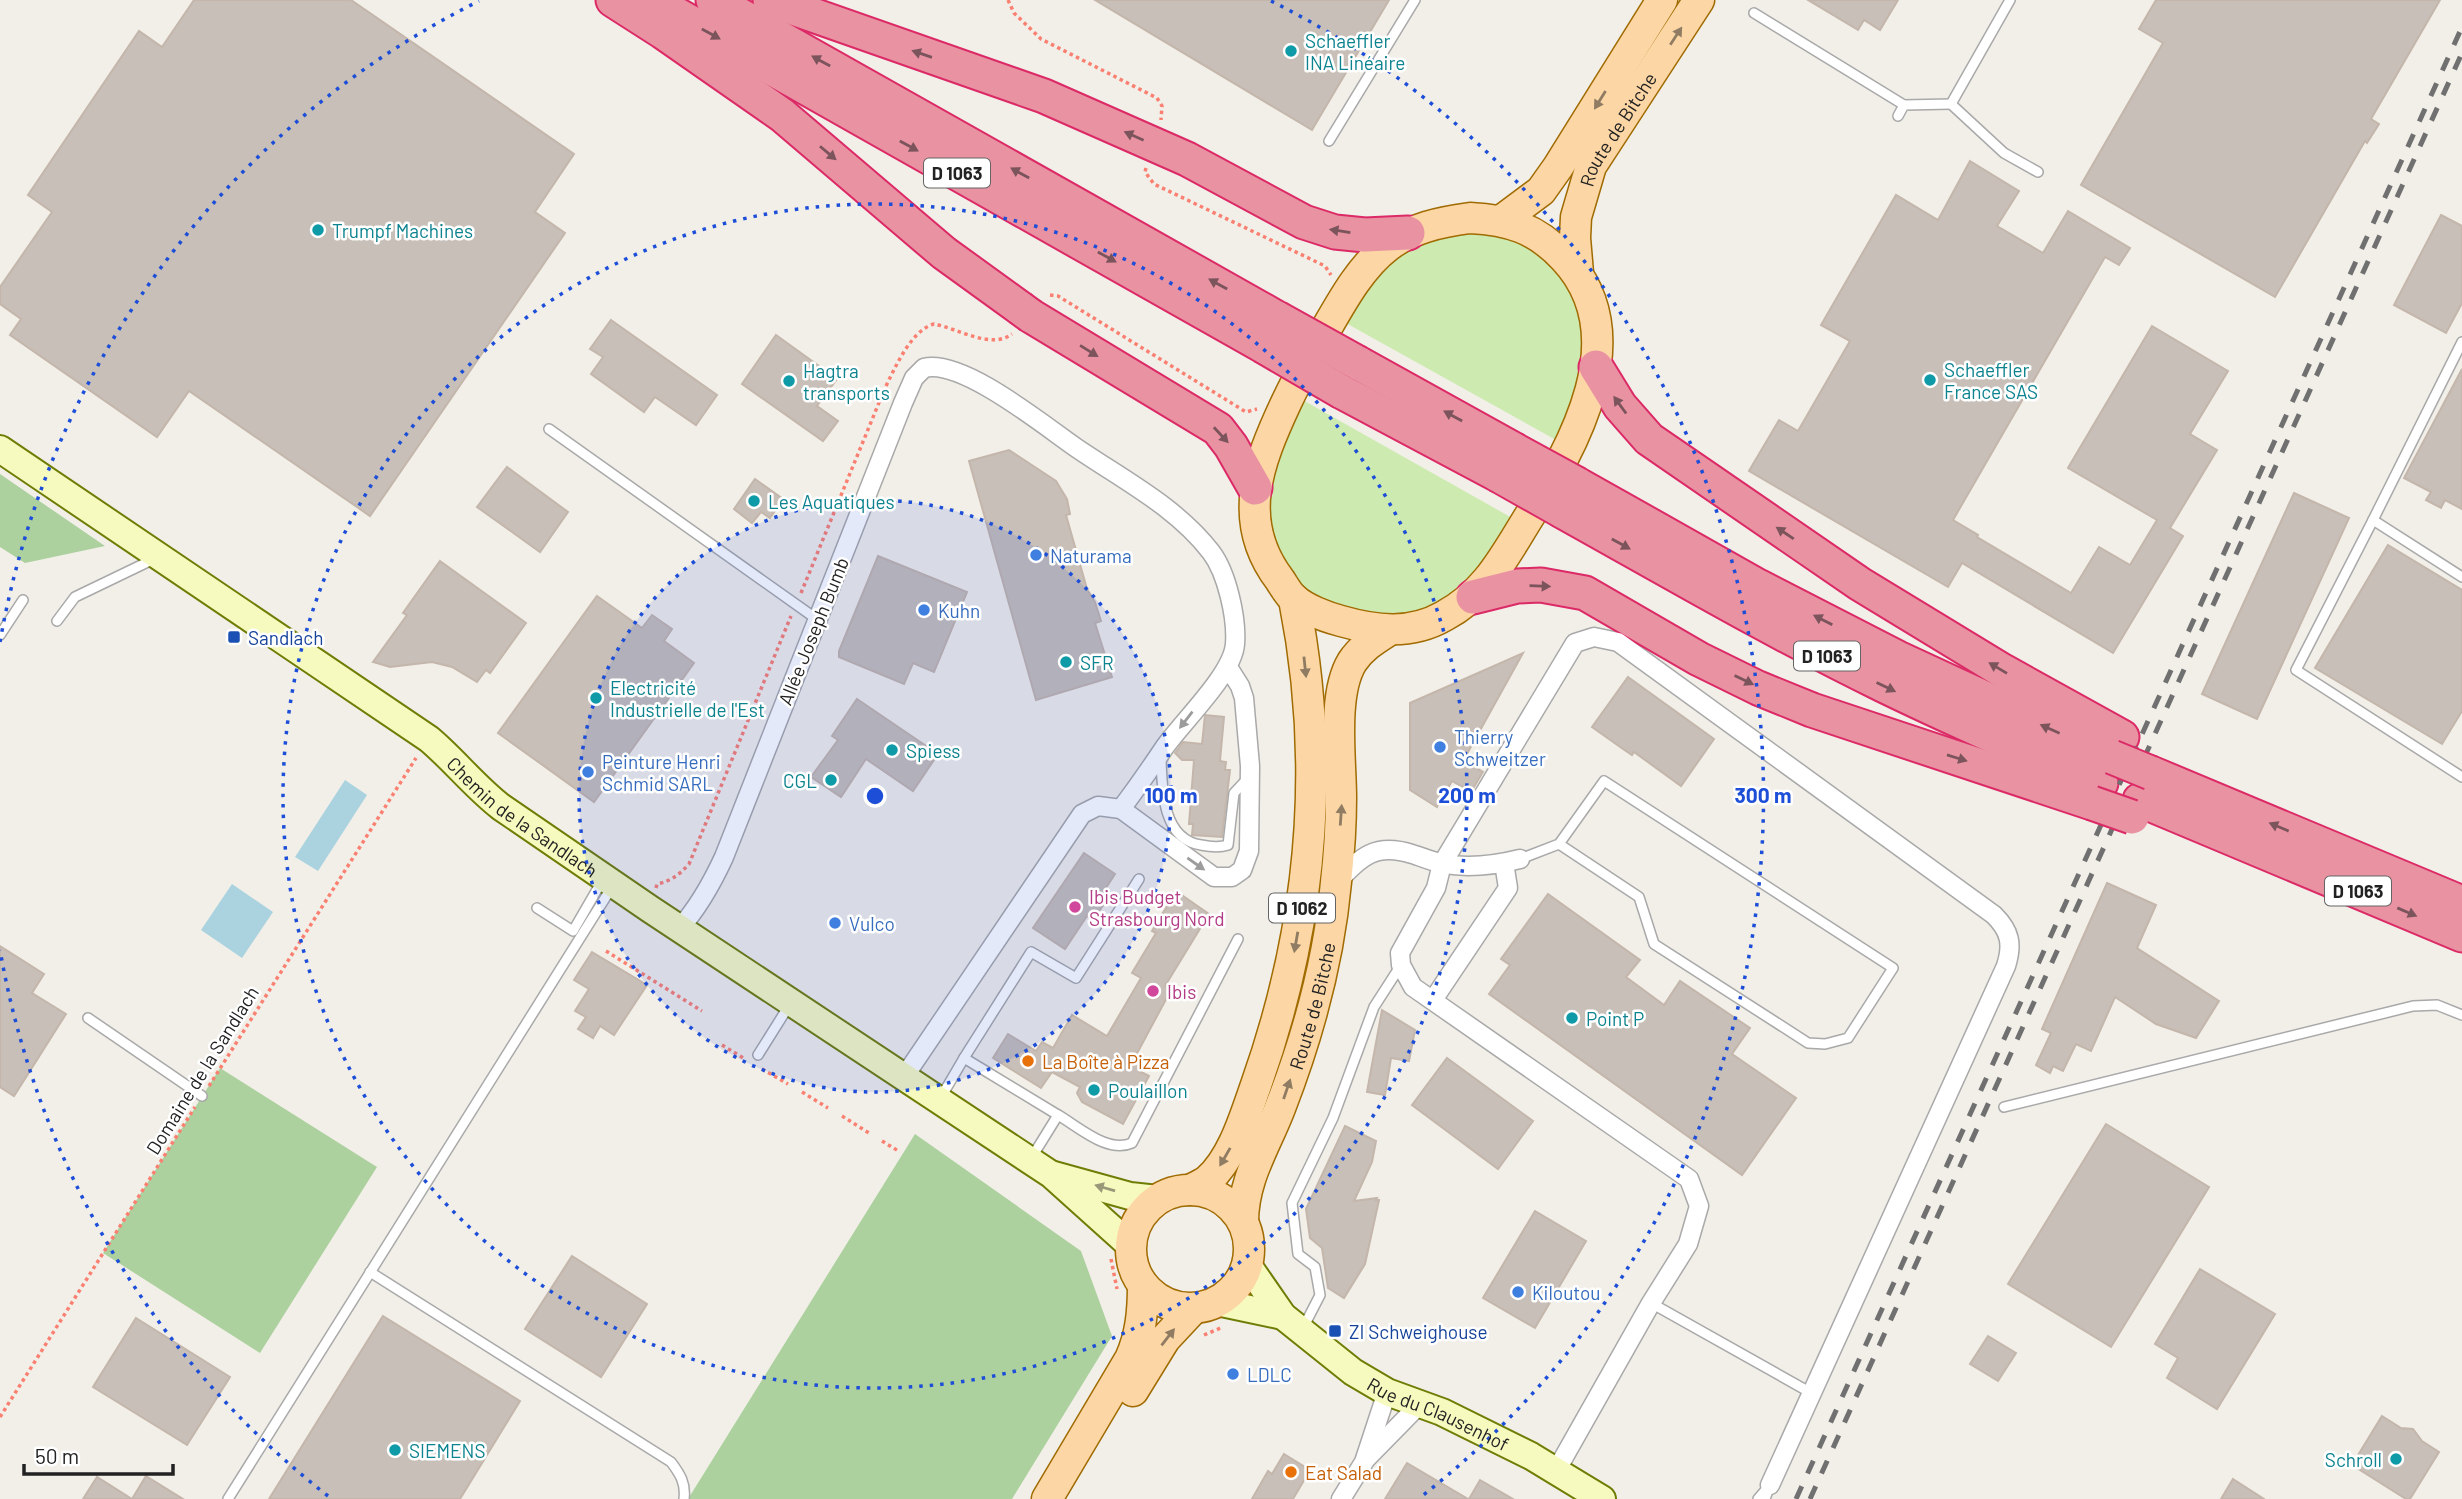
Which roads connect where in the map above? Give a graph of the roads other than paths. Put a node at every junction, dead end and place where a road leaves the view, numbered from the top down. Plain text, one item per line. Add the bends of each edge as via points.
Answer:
1 (613, 0) edge
2 (651, 0) edge
3 (713, 0) edge
4 (770, 0) edge
5 (1415, 0) edge
6 (1662, 0) edge
7 (1699, 0) edge
8 (2010, 0) edge
9 (1754, 13) dead end
10 (1951, 104) junction
11 (1904, 105) junction
12 (1898, 116) dead end
13 (1329, 141) dead end
14 (2038, 172) dead end
15 (1502, 220) junction
16 (1408, 233) junction
17 (1578, 273) junction
18 (1270, 332) junction
19 (2462, 342) edge
20 (1596, 367) junction
21 (549, 429) dead end
22 (0, 449) edge
23 (1506, 462) junction
24 (1255, 488) junction
25 (2373, 520) junction
26 (158, 557) junction
27 (2462, 577) edge
28 (1473, 597) junction
29 (1294, 599) junction
30 (23, 600) dead end
31 (818, 620) junction
32 (57, 621) dead end
33 (1388, 631) junction
34 (0, 635) edge
35 (1228, 667) junction
36 (1161, 753) junction
37 (2107, 770) junction
38 (1250, 777) junction
39 (2462, 777) edge
40 (2155, 790) junction
41 (1121, 809) junction
42 (1559, 844) junction
43 (1512, 861) junction
44 (1442, 864) junction
45 (1139, 879) dead end
46 (610, 880) junction
47 (1336, 883) junction
48 (2462, 903) edge
49 (537, 908) dead end
50 (679, 929) junction
51 (2462, 935) edge
52 (1238, 939) dead end
53 (1401, 965) junction
54 (1433, 1000) junction
55 (790, 1002) junction
56 (2462, 1015) edge
57 (88, 1018) dead end
58 (758, 1055) dead end
59 (964, 1058) junction
60 (904, 1077) junction
61 (202, 1096) road end
62 (939, 1100) junction
63 (2004, 1107) dead end
64 (1058, 1115) junction
65 (1029, 1161) junction
66 (1052, 1175) junction
67 (1190, 1190) junction
68 (1158, 1199) junction
69 (1243, 1223) junction
70 (1118, 1248) junction
71 (1247, 1264) junction
72 (370, 1272) junction
73 (1130, 1288) junction
74 (1651, 1303) junction
75 (1210, 1318) junction
76 (1292, 1324) junction
77 (1387, 1391) junction
78 (1812, 1394) junction
79 (1420, 1404) junction
80 (1364, 1462) junction
81 (1556, 1471) junction
82 (1764, 1494) edge
83 (228, 1499) edge
84 (684, 1499) edge
85 (1047, 1499) edge
86 (1068, 1499) edge
87 (1341, 1499) edge
88 (1602, 1499) edge

1 -> 24 highway via 782,115 944,253 1218,429
2 -> 18 highway, D 1063
18 -> 3 highway, D 1063
16 -> 4 highway via 1335,232 1304,222 1186,159 1044,96
5 - 13 lane
6 -> 15 main road, Route de Bitche via 1552,175 1530,201
17 -> 7 main road, Route de Bitche via 1576,217 1591,166
8 - 10 lane
9 - 11 lane
10 - 11 lane
10 - 14 lane via 2004,153
11 - 12 lane
15 - 16 main road via 1470,218
15 - 17 main road via 1551,244
16 - 24 main road via 1366,268 1308,357 1269,439
17 - 20 main road via 1593,303
23 -> 18 highway, D 1063, bridge via 1358,363
18 - 23 highway, D 1063, bridge via 1342,392
19 - 25 lane
20 - 28 main road via 1582,420 1546,490
37 -> 20 highway via 2003,671 1860,584 1649,439 1620,406
21 - 31 lane
22 - 26 street, Chemin de la Sandlach
23 - 37 highway, D 1063, bridge via 1569,497 1758,586
24 - 29 main road via 1263,550
25 - 27 lane
25 - 39 lane via 2297,670
26 - 32 lane via 75,597
26 - 46 street, Chemin de la Sandlach via 429,739 485,795
28 - 33 main road via 1442,618
28 -> 37 highway via 1541,585 1585,593 1699,659 1865,729 2035,783
29 - 33 main road via 1329,618
29 -> 67 main road, Route de Bitche / D 1062 via 1305,666 1312,777 1309,851 1298,933 1277,1021 1238,1132 1223,1163 1207,1181
30 - 34 lane
31 - 35 street, Allée Joseph Bumb via 914,378 924,368 938,366 988,387 1158,501 1195,533 1213,555 1233,609 1235,645
31 - 50 street, Allée Joseph Bumb via 724,856 710,887
47 -> 33 main road, Route de Bitche / D 1062 via 1343,683 1366,645
35 -> 36 street
35 - 38 street via 1244,698
36 - 38 lane via 1163,796 1172,824 1196,845 1228,845 1234,793
36 - 41 street
37 - 40 highway, D 1063, bridge
37 - 40 highway, bridge
41 -> 38 street via 1214,877 1232,877 1242,870 1249,851
48 -> 40 highway, D 1063
40 -> 51 highway, D 1063
41 - 60 street via 1098,806 1082,814
42 - 42 lane via 1604,781 1893,968 1848,1038 1808,1043 1654,944 1639,897
42 - 43 lane
43 - 44 street
43 - 54 street via 1508,888
44 - 47 street via 1398,849 1375,850
44 - 53 street via 1436,888 1400,953
44 - 78 street via 1575,643 1594,637 1618,642 2004,925 2011,944 2006,966
45 - 59 lane via 1076,978 1031,952
46 - 49 lane via 573,931
46 - 50 street, Chemin de la Sandlach
46 - 72 lane
69 -> 47 main road, Route de Bitche / D 1062 via 1246,1188 1308,1028
50 - 55 street, Chemin de la Sandlach
52 - 64 lane via 1132,1143 1112,1146
53 - 54 street via 1413,987
53 - 76 lane via 1374,1007 1333,1118 1292,1203 1298,1254 1315,1267 1320,1295
54 - 74 street via 1689,1179 1699,1206 1688,1244
55 - 58 lane
55 - 60 street, Chemin de la Sandlach
56 - 63 lane via 2437,1005 2413,1006
57 - 61 lane
59 - 62 lane
59 - 64 lane
60 - 62 street, Chemin de la Sandlach
62 - 65 street, Chemin de la Sandlach
64 - 65 lane
65 - 66 street, Chemin de la Sandlach
68 -> 66 street, Chemin de la Sandlach
66 - 70 street, Chemin de la Sandlach
67 - 68 main road
67 - 69 main road via 1226,1202
68 - 70 main road
69 - 71 main road
70 - 73 main road via 1133,1267
71 - 75 main road via 1241,1279
71 - 76 street, Rue du Clausenhof
72 - 83 lane
72 - 84 lane via 671,1462 682,1476
73 - 75 main road
73 - 85 main road via 1143,1306 1138,1342
74 - 78 lane
74 - 81 street
75 - 76 street, Rue du Clausenhof
86 -> 75 main road via 1165,1339
76 - 77 street, Rue du Clausenhof via 1353,1372
77 - 79 street, Rue du Clausenhof
77 - 80 street
78 - 82 street
79 - 80 street
79 - 81 street, Rue du Clausenhof
80 - 87 street
81 - 88 street, Rue du Clausenhof

